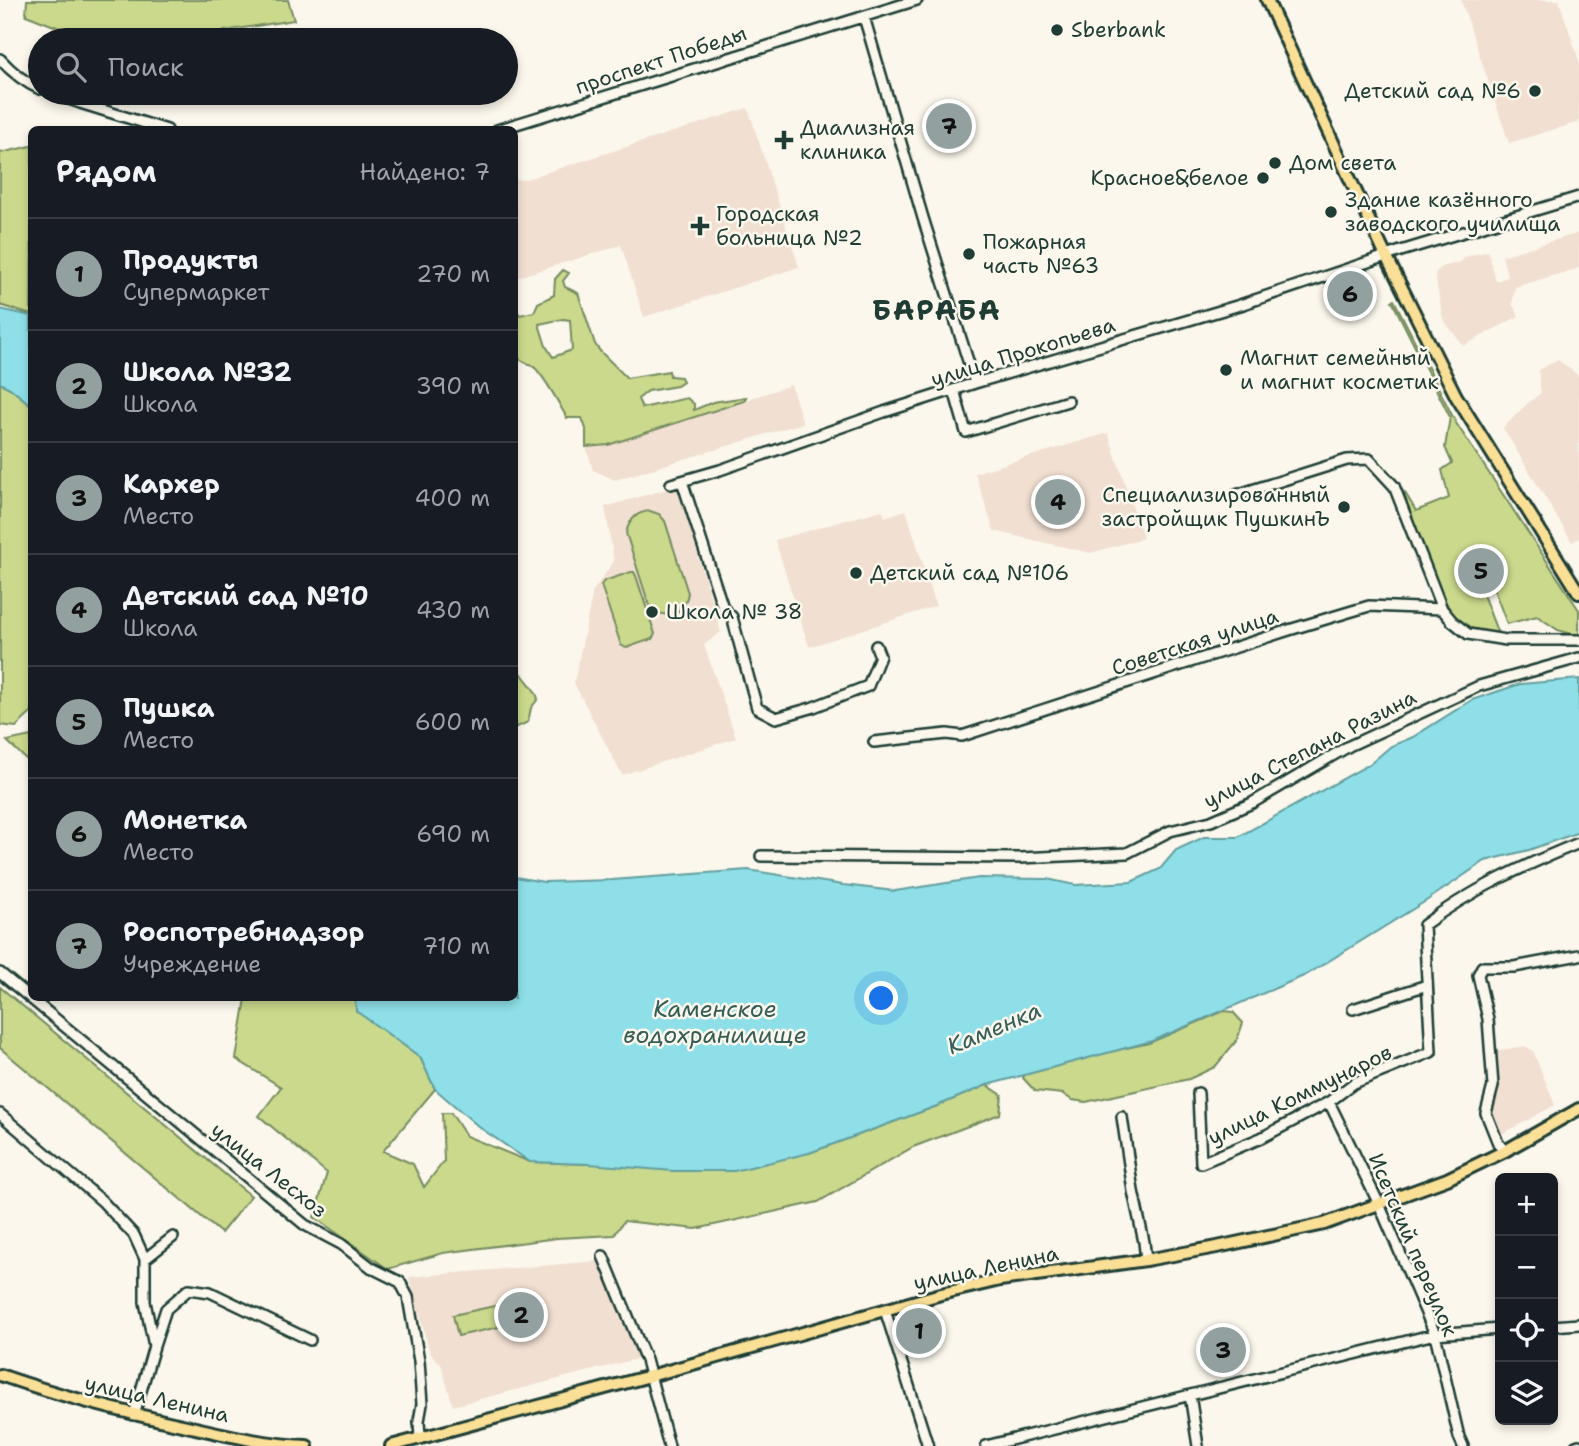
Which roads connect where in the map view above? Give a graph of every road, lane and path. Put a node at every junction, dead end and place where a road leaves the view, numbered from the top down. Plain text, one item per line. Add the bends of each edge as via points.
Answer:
1 (917, 0) edge
2 (1268, 0) edge
3 (906, 2) edge
4 (864, 17) junction
5 (0, 59) edge
6 (28, 82) edge
7 (86, 105) edge
8 (154, 126) edge
9 (510, 126) edge
10 (1579, 197) edge
11 (1387, 257) junction
12 (975, 383) junction
13 (954, 390) junction
14 (1068, 401) dead end
15 (682, 481) junction
16 (671, 484) dead end
17 (1236, 495) dead end
18 (1579, 593) edge
19 (1442, 609) junction
20 (1579, 640) edge
21 (876, 646) dead end
22 (1579, 658) edge
23 (874, 742) dead end
24 (1579, 843) edge
25 (761, 856) dead end
26 (1579, 955) edge
27 (0, 973) edge
28 (1427, 985) junction
29 (28, 996) edge
30 (34, 1001) edge
31 (1353, 1010) dead end
32 (1198, 1093) dead end
33 (1329, 1102) junction
34 (1579, 1109) edge
35 (0, 1114) edge
36 (1122, 1118) dead end
37 (1505, 1151) junction
38 (1379, 1204) junction
39 (173, 1237) dead end
40 (603, 1256) dead end
41 (145, 1258) junction
42 (1146, 1260) junction
43 (885, 1310) junction
44 (1579, 1324) edge
45 (1558, 1326) edge
46 (1495, 1329) edge
47 (1435, 1334) junction
48 (310, 1340) dead end
49 (154, 1346) junction
50 (0, 1375) edge
51 (650, 1376) junction
52 (1190, 1395) junction
53 (134, 1415) junction
54 (420, 1439) junction
55 (307, 1446) edge
56 (391, 1446) edge
57 (669, 1446) edge
58 (928, 1446) edge
59 (986, 1446) edge
60 (1198, 1446) edge
61 (1463, 1446) edge

1 - 3 street, проспект Победы
2 - 11 main road
3 - 4 street, проспект Победы
4 - 9 street, проспект Победы
4 - 12 street
5 - 6 street
7 - 8 street
10 - 11 street, улица Прокопьева
11 - 12 street, улица Прокопьева
11 - 18 main road via 1456,396
12 - 13 street, улица Прокопьева
13 - 14 street via 966,432
13 - 15 street, улица Прокопьева
15 - 16 street, улица Прокопьева
15 - 21 street via 723,608 732,617 757,708 776,718 868,686 880,656
17 - 19 street via 1347,460 1369,459 1394,486
19 - 20 street via 1468,634 1506,640
19 - 23 street, Советская улица via 1369,606 962,736
22 - 25 street, улица Степана Разина via 1479,686 1349,746 1252,803 1212,821 1170,831 1127,853 1020,858
24 - 28 street, улица Коммунаров via 1521,868 1424,925
26 - 37 street via 1514,967 1482,967 1478,975 1488,1019 1493,1086 1486,1113
27 - 29 street, улица Лесхоз
28 - 31 street
28 - 33 street, улица Коммунаров via 1431,1052 1354,1083
30 - 54 street, улица Лесхоз via 305,1225 400,1282 408,1297 419,1361
32 - 33 street, улица Коммунаров via 1201,1163
33 - 38 street, Исетский переулок
34 - 37 main road, улица Ленина
35 - 41 street via 102,1201 134,1235
36 - 42 street
37 - 38 main road, улица Ленина
38 - 42 main road, улица Ленина via 1324,1224
38 - 47 street, Исетский переулок
39 - 41 street
40 - 51 street
41 - 49 street via 145,1301
42 - 43 main road, улица Ленина via 1000,1280
43 - 51 main road, улица Ленина
43 - 58 street
44 - 45 street
46 - 47 street
47 - 52 street
47 - 61 street, Исетский переулок
48 - 49 street via 210,1292 189,1289 166,1309
49 - 53 street
50 - 53 main road, улица Ленина
51 - 54 main road, улица Ленина
51 - 57 street
52 - 59 street
52 - 60 street
53 - 55 main road, улица Ленина via 281,1445
54 - 56 main road, улица Ленина

